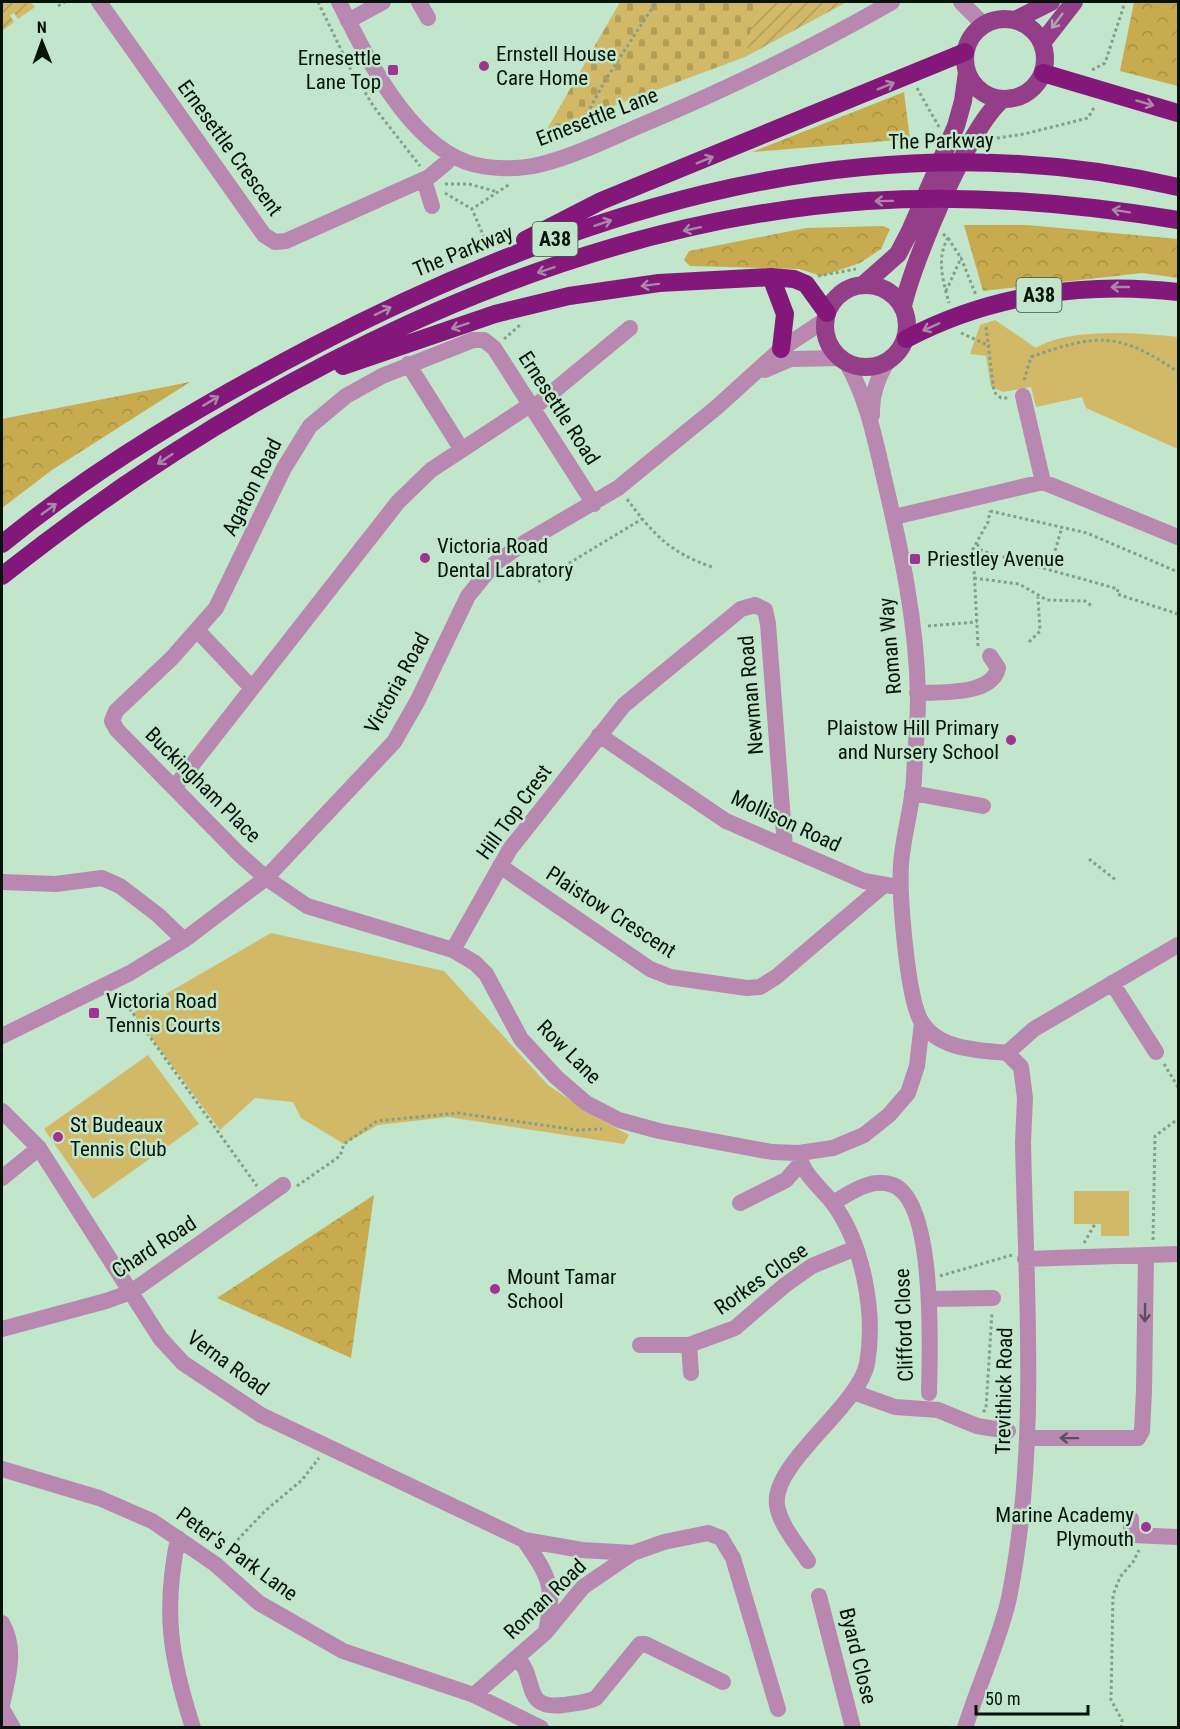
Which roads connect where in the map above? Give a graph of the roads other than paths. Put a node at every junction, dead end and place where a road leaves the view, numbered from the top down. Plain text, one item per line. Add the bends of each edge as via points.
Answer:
1 (99, 2) edge
2 (339, 2) edge
3 (383, 2) edge
4 (419, 2) edge
5 (892, 2) edge
6 (961, 2) edge
7 (1051, 2) edge
8 (1074, 2) edge
9 (428, 18) dead end
10 (1015, 20) junction
11 (348, 21) junction
12 (984, 25) junction
13 (1042, 43) junction
14 (965, 52) junction
15 (967, 72) junction
16 (1043, 73) junction
17 (1003, 99) junction
18 (1179, 113) edge
19 (450, 154) junction
20 (429, 181) junction
21 (1179, 188) edge
22 (432, 206) dead end
23 (1179, 220) edge
24 (771, 277) junction
25 (443, 282) junction
26 (863, 285) junction
27 (1179, 292) edge
28 (903, 306) junction
29 (826, 316) junction
30 (630, 328) dead end
31 (906, 339) junction
32 (484, 340) joint
33 (781, 349) junction
34 (843, 360) junction
35 (887, 362) junction
36 (408, 364) junction
37 (756, 373) junction
38 (284, 387) junction
39 (1023, 396) road end
40 (531, 407) junction
41 (872, 425) junction
42 (462, 450) junction
43 (1043, 482) junction
44 (594, 504) junction
45 (894, 518) junction
46 (1179, 537) edge
47 (2, 544) edge
48 (2, 576) edge
49 (198, 631) junction
50 (990, 656) road end
51 (251, 687) junction
52 (917, 693) junction
53 (112, 721) joint
54 (600, 735) junction
55 (174, 788) junction
56 (912, 793) junction
57 (983, 806) dead end
58 (785, 847) junction
59 (500, 866) junction
60 (266, 878) junction
61 (2, 882) edge
62 (883, 886) junction
63 (902, 886) junction
64 (184, 940) junction
65 (1179, 945) edge
66 (453, 950) junction
67 (1112, 983) junction
68 (922, 1023) junction
69 (2, 1036) edge
70 (1156, 1052) road end
71 (1007, 1053) junction
72 (2, 1111) edge
73 (39, 1148) junction
74 (800, 1159) junction
75 (2, 1178) edge
76 (283, 1185) road end
77 (740, 1203) dead end
78 (833, 1203) junction
79 (856, 1248) junction
80 (1179, 1254) edge
81 (1025, 1255) junction
82 (1149, 1255) junction
83 (131, 1292) junction
84 (993, 1298) road end
85 (930, 1299) junction
86 (2, 1329) edge
87 (640, 1345) dead end
88 (690, 1345) junction
89 (692, 1373) dead end
90 (853, 1392) junction
91 (929, 1393) dead end
92 (1008, 1431) dead end
93 (1028, 1438) junction
94 (2, 1469) edge
95 (1131, 1519) dead end
96 (1179, 1537) edge
97 (178, 1538) junction
98 (524, 1540) junction
99 (633, 1553) junction
100 (808, 1561) dead end
101 (819, 1596) dead end
102 (2, 1623) edge
103 (546, 1632) junction
104 (517, 1657) junction
105 (723, 1682) dead end
106 (474, 1695) junction
107 (2, 1707) edge
108 (778, 1709) dead end
109 (13, 1728) edge
110 (193, 1728) edge
111 (541, 1728) edge
112 (853, 1728) edge
113 (965, 1728) edge

1 - 20 street, Ernesettle Crescent via 264,235 275,242 286,241
2 - 11 street, Ernesettle Lane
3 - 11 street
4 - 9 street
5 - 19 street, Ernesettle Lane via 764,70 675,111 542,164 485,167
6 - 12 street
7 - 10 main road
8 -> 13 main road
10 - 12 main road
10 - 13 main road via 1026,25
11 - 19 street, Ernesettle Lane via 411,121
12 - 14 main road
13 - 16 main road via 1046,63
14 - 15 main road
25 -> 14 highway, A38 via 601,201
15 - 17 main road via 980,91
15 - 26 main road via 956,126 909,233 898,254
16 - 17 main road via 1027,93
16 -> 18 highway
17 - 28 main road via 992,107 930,233 909,279
19 - 20 street, Ernesettle Crescent
20 - 22 street
25 -> 21 highway, The Parkway / A38 via 660,205 801,172 884,164 987,161 1074,169
23 -> 38 highway, A38 via 1112,209 966,199 867,201 768,213 621,245 532,275 363,345
24 - 29 highway, A38 via 806,284
24 - 33 highway via 785,314
24 -> 38 highway, A38 via 658,283 569,296 495,314
47 -> 25 highway, The Parkway / A38 via 94,477 229,391
26 - 28 main road via 886,289
26 - 29 main road via 841,293
27 -> 31 highway, A38 via 1121,286 1001,303 958,325
28 - 31 main road
29 - 33 street, Victoria Road
29 - 34 main road via 825,334 830,347
30 - 40 street
31 - 35 main road
32 - 36 street, Agaton Road via 473,340
32 - 40 street, Ernesettle Road via 494,348
33 - 37 street, Victoria Road
34 - 35 main road via 860,367
34 - 37 street, Victoria Road via 791,359
34 - 41 street, Roman Way via 855,377
35 - 41 street, Roman Way via 871,402
36 - 42 street
36 - 49 street, Agaton Road via 346,396 310,426 284,468 216,608
37 - 44 street, Victoria Road
38 -> 48 highway, A38 via 181,449 54,534
39 - 43 street
40 - 42 street
40 - 44 street, Ernesettle Road
41 - 45 street, Roman Way
42 - 51 street via 431,470 398,502
43 - 45 street
43 - 46 street
44 - 60 street, Victoria Road via 494,564 468,596 394,742
45 - 52 street, Roman Way via 904,563
49 - 51 street
49 - 53 street, Agaton Road via 116,711
50 - 52 street via 998,668 996,675 984,684 970,690
51 - 55 street
52 - 56 street, Roman Way
53 - 55 street, Buckingham Place
54 - 58 street, Mollison Road via 726,821
54 - 58 street, Newman Road via 624,705 653,679 741,609 755,605 765,610
54 - 59 street, Hill Top Crest
55 - 60 street, Buckingham Place
56 - 57 street
56 - 63 street, Roman Way via 901,863
58 - 62 street, Mollison Road
59 - 62 street, Plaistow Crescent via 650,969 670,977 747,988 760,987 776,977
59 - 66 street, Hill Top Crest
60 - 64 street, Victoria Road
60 - 66 street, Row Lane via 307,906
61 - 64 street via 56,884 102,878 120,886
62 - 63 street, Mollison Road
63 - 68 street, Roman Way via 915,1007
64 - 69 street, Victoria Road via 111,983
65 - 67 street
66 - 74 street, Row Lane via 486,974 521,1039 586,1103 619,1120 658,1131
67 - 70 street
67 - 71 street via 1034,1029
68 - 71 street via 953,1045
68 - 74 street, Row Lane via 917,1066 908,1093 889,1115 864,1135
71 - 81 street, Trevithick Road via 1021,1067 1024,1082
72 - 73 street, Verna Road
73 - 75 street
73 - 83 street, Verna Road
74 - 77 street via 786,1180
74 - 78 street
76 - 83 street, Chard Road
78 - 79 street
78 - 85 street, Clifford Close via 877,1183 893,1185 903,1192 914,1211
79 - 88 street, Rorkes Close via 812,1266 735,1328
79 - 90 street via 865,1278 868,1334 866,1366
80 - 82 street
81 - 82 street
81 - 93 street, Trevithick Road
82 -> 93 street via 1142,1431 1138,1438
83 - 86 street, Chard Road
83 - 98 street, Verna Road via 160,1338 183,1363 261,1414
84 - 85 street
85 - 91 street, Clifford Close
87 - 88 street, Rorkes Close
88 - 89 street
90 - 92 street via 895,1407 938,1410 977,1426
90 - 100 street via 789,1470 779,1489 777,1503 783,1522
93 - 113 street, Trevithick Road via 1008,1600
94 - 97 street, Peter's Park Lane via 99,1498 152,1521
95 - 96 street via 1131,1536
97 - 106 street, Peter's Park Lane via 259,1603 343,1652
97 - 110 street via 170,1576 171,1647
98 - 99 street, Verna Road via 582,1550
98 - 103 street, Verna Road via 547,1573 552,1602
99 - 103 street, Roman Road via 583,1587
99 - 108 street, Roman Road via 695,1534 721,1538 738,1569
101 - 112 street, Byard Close
102 - 107 street via 9,1635 11,1655
103 - 104 street, Roman Road
104 - 105 street via 528,1670 534,1697 543,1705 596,1698 640,1644
104 - 106 street, Roman Road
106 - 111 street, Peter's Park Lane
107 - 109 street

